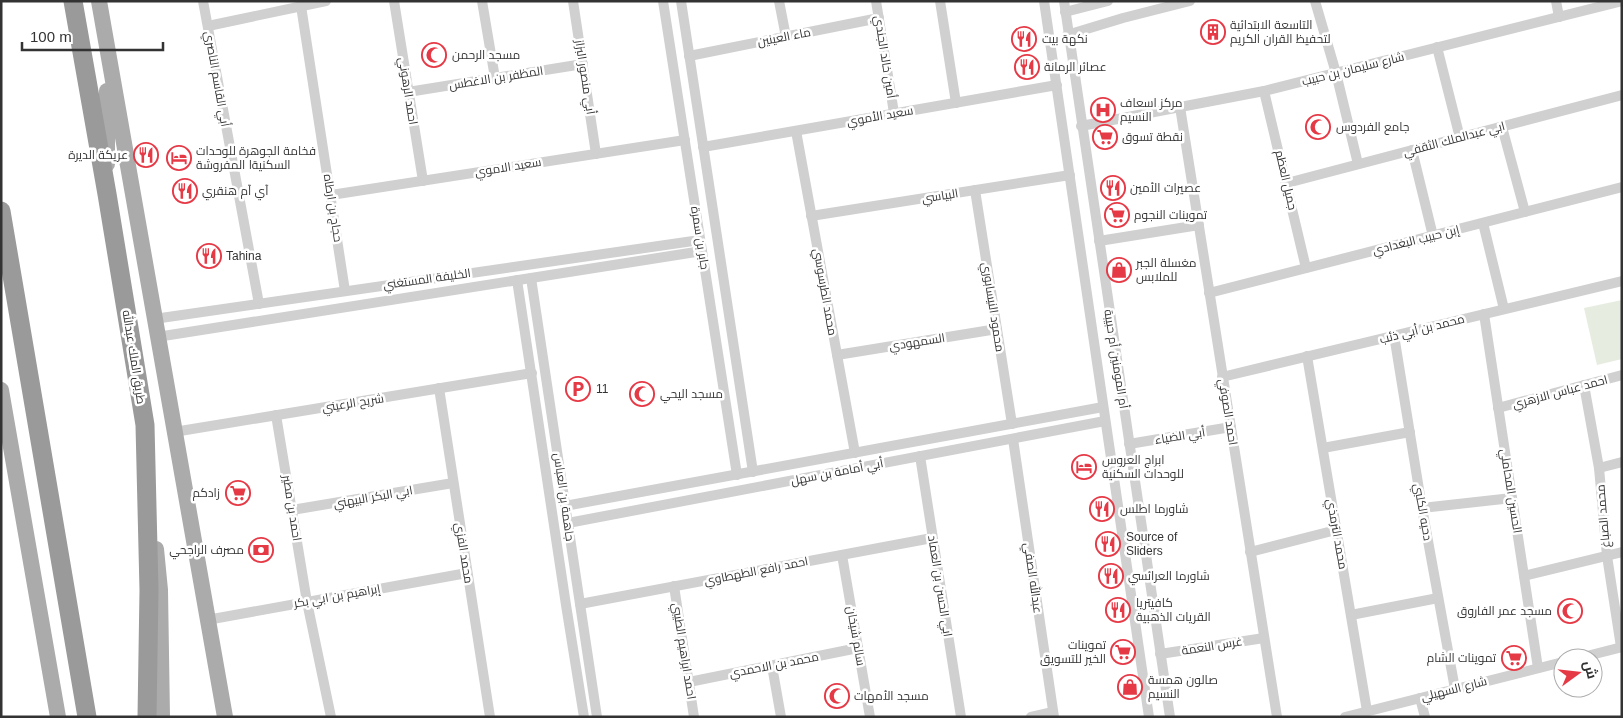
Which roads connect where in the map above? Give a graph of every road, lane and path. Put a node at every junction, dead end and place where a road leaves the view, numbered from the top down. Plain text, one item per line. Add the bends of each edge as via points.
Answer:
1 (73, 1) edge
2 (99, 1) edge
3 (203, 1) edge
4 (326, 1) edge
5 (394, 1) edge
6 (482, 1) edge
7 (573, 1) edge
8 (663, 1) edge
9 (681, 1) edge
10 (779, 1) edge
11 (876, 1) edge
12 (940, 1) edge
13 (1044, 1) edge
14 (1108, 1) edge
15 (1190, 1) edge
16 (1315, 1) edge
17 (1556, 1) edge
18 (1622, 1) edge
19 (301, 6) junction
20 (1064, 7) edge
21 (1559, 17) junction
22 (879, 18) junction
23 (208, 26) junction
24 (1068, 35) junction
25 (786, 37) junction
26 (108, 48) junction
27 (1438, 48) junction
28 (689, 56) junction
29 (583, 64) junction
30 (1336, 73) junction
31 (495, 78) junction
32 (1056, 85) junction
33 (1264, 91) junction
34 (408, 92) junction
35 (1622, 95) edge
36 (956, 103) junction
37 (1180, 107) junction
38 (894, 113) junction
39 (1081, 126) junction
40 (1502, 127) junction
41 (796, 131) junction
42 (1460, 138) junction
43 (685, 140) junction
44 (703, 147) junction
45 (1412, 150) junction
46 (596, 154) junction
47 (1358, 164) junction
48 (1070, 175) junction
49 (422, 181) junction
50 (1287, 184) junction
51 (1622, 187) edge
52 (975, 190) junction
53 (107, 194) junction
54 (331, 195) junction
55 (1, 212) edge
56 (1525, 212) junction
57 (811, 216) junction
58 (1483, 223) junction
59 (1198, 225) junction
60 (1433, 236) junction
61 (700, 240) junction
62 (1099, 241) junction
63 (702, 251) junction
64 (1306, 268) junction
65 (531, 278) junction
66 (517, 280) junction
67 (1622, 281) edge
68 (345, 292) junction
69 (1209, 292) junction
70 (259, 304) junction
71 (1504, 309) junction
72 (1484, 314) junction
73 (154, 319) junction
74 (997, 329) junction
75 (1394, 335) junction
76 (157, 337) junction
77 (837, 355) junction
78 (1307, 356) junction
79 (532, 373) junction
80 (1622, 375) edge
81 (1222, 377) junction
82 (1584, 385) junction
83 (439, 388) junction
84 (1, 390) edge
85 (1103, 407) junction
86 (1498, 408) junction
87 (3, 413) edge
88 (276, 415) junction
89 (1105, 421) junction
90 (145, 424) junction
91 (1012, 424) junction
92 (1230, 428) junction
93 (174, 432) junction
94 (1410, 432) junction
95 (1013, 438) junction
96 (1129, 444) junction
97 (1323, 448) junction
98 (855, 453) junction
99 (920, 456) junction
100 (1622, 462) edge
101 (1599, 468) junction
102 (753, 472) junction
103 (737, 475) junction
104 (453, 483) junction
105 (1512, 498) junction
106 (565, 506) junction
107 (1422, 508) junction
108 (292, 510) junction
109 (568, 523) junction
110 (1336, 530) junction
111 (932, 538) junction
112 (1250, 552) junction
113 (1622, 552) edge
114 (842, 555) junction
115 (1607, 556) junction
116 (467, 573) junction
117 (1524, 576) junction
118 (674, 586) junction
119 (1438, 598) junction
120 (307, 602) junction
121 (580, 604) junction
122 (1351, 615) junction
123 (207, 620) junction
124 (1264, 638) junction
125 (1622, 647) edge
126 (858, 648) junction
127 (1603, 652) edge
128 (1160, 654) junction
129 (1553, 664) edge
130 (772, 666) junction
131 (1538, 668) junction
132 (689, 682) junction
133 (1455, 689) junction
134 (1420, 698) junction
135 (1367, 711) junction
136 (1053, 714) edge
137 (58, 717) edge
138 (87, 717) edge
139 (147, 717) edge
140 (162, 717) edge
141 (225, 717) edge
142 (331, 717) edge
143 (490, 717) edge
144 (584, 717) edge
145 (597, 717) edge
146 (694, 717) edge
147 (781, 717) edge
148 (870, 717) edge
149 (961, 717) edge
150 (1031, 717) edge
151 (1149, 717) edge
152 (1170, 717) edge
153 (1276, 717) edge
154 (1345, 717) edge
155 (1425, 717) edge

1 - 53 highway, طريق الملك عبدالله
2 - 26 main road
3 - 23 street, أبي القاسم الناصري
4 - 19 street
5 - 34 street, احمد الرهوني
6 - 31 street
7 - 29 street, أبي منصور البزاز
8 - 43 street, جابر بن سمرة
9 - 28 street, جابر بن سمرة
10 - 25 street
11 - 22 street, أمين خالد الجندي
12 - 36 street
13 - 32 street, أم المومنين أم حبيبة
14 - 20 street
15 - 24 street
16 - 30 street
17 - 21 street
18 - 21 street, شارع سليمان بن حبيب
19 - 23 street
19 - 54 street, حجاج بن ارطاه
20 - 24 street, أم المومنين أم حبيبة
21 - 27 street, شارع سليمان بن حبيب
22 - 25 street, ماء العينين
22 - 38 street, أمين خالد الجندي
23 - 70 street, أبي القاسم الناصري
24 - 39 street, أم المومنين أم حبيبة
25 - 28 street, ماء العينين
26 - 53 main road
26 - 73 main road
27 - 30 street, شارع سليمان بن حبيب
27 - 42 street
28 - 44 street, جابر بن سمرة
29 - 31 street, المظفر بن الاغطس
29 - 46 street, أبي منصور البزاز
30 - 33 street, شارع سليمان بن حبيب
30 - 47 street
31 - 34 street, المظفر بن الاغطس
32 - 36 street, سعيد الأموي
32 - 48 street, أم المومنين أم حبيبة
33 - 37 street, شارع سليمان بن حبيب
33 - 50 street, جميل العظم
34 - 49 street, احمد الرهوني
35 - 40 street, ابي عبدالملك الثقفي
36 - 38 street, سعيد الأموي
37 - 39 street, شارع سليمان بن حبيب
37 - 59 street, احمد الصوفي
38 - 41 street, سعيد الأموي
39 - 62 street, أم المومنين أم حبيبة
40 - 42 street, ابي عبدالملك الثقفي
40 - 56 street
41 - 44 street, سعيد الأموي
41 - 57 street, محمد الطرسوسي
42 - 45 street, ابي عبدالملك الثقفي
43 - 46 street, سعيد الاموي
43 - 61 street, جابر بن سمرة
44 - 102 street, جابر بن سمرة
45 - 47 street, ابي عبدالملك الثقفي
45 - 60 street
46 - 49 street, سعيد الاموي
47 - 50 street, ابي عبدالملك الثقفي
48 - 52 street, البياسي
48 - 85 street, أم المومنين أم حبيبة
49 - 54 street, سعيد الاموي
50 - 64 street, جميل العظم
51 - 56 street, إبن حبيب البغدادي
52 - 57 street, البياسي
52 - 74 street, محمود النيسابوري
53 - 90 highway, طريق الملك عبدالله
54 - 68 street, حجاج بن ارطاه
55 - 138 highway
56 - 58 street, إبن حبيب البغدادي
57 - 77 street, محمد الطرسوسي
58 - 60 street, إبن حبيب البغدادي
58 - 71 street
59 - 62 street
59 - 69 street, احمد الصوفي
60 - 64 street, إبن حبيب البغدادي
61 - 63 street, جابر بن سمرة
61 - 68 street, الخليفة المستغني
62 - 96 street, أم المومنين أم حبيبة
63 - 65 street, الخليفة المستغني
63 - 103 street, جابر بن سمرة
64 - 69 street, إبن حبيب البغدادي
65 - 66 street, الخليفة المستغني
65 - 106 street, جاهمة بن العباس
66 - 76 street, الخليفة المستغني
66 - 79 street, جاهمة بن العباس
67 - 71 street, محمد بن أبي ذئب
68 - 70 street, الخليفة المستغني
69 - 81 street, احمد الصوفي
70 - 73 street, الخليفة المستغني
71 - 72 street, محمد بن أبي ذئب
72 - 75 street, محمد بن أبي ذئب
72 - 86 street, الحسين المحاملي
73 - 76 main road
74 - 77 street, السمهودي
74 - 91 street, محمود النيسابوري
75 - 78 street, محمد بن أبي ذئب
75 - 94 street, دحيه الكلبي
76 - 93 main road
77 - 98 street, محمد الطرسوسي
78 - 81 street, محمد بن أبي ذئب
78 - 97 street, محمد الترمذي
79 - 83 street, شريح الرعيني
79 - 144 street, جاهمة بن العباس
80 - 82 street, احمد عباس الازهري
81 - 92 street, احمد الصوفي
82 - 86 street, احمد عباس الازهري
82 - 101 street, محمد الصباغ
83 - 88 street, شريح الرعيني
83 - 104 street, محمد الفزي
84 - 87 main road
85 - 89 street, أم المومنين أم حبيبة
85 - 91 street, أبي أمامة بن سهل
86 - 105 street, الحسين المحاملي
87 - 137 main road
88 - 93 street, شريح الرعيني
88 - 108 street, احمد بن مطير
89 - 95 street, أبي أمامة بن سهل
89 - 151 street, أم المومنين أم حبيبة
90 - 139 highway, طريق الملك عبدالله via 149,590
90 - 140 main road via 160,590
91 - 98 street, أبي أمامة بن سهل
92 - 96 street, أبي الضياء
92 - 112 street, احمد الصوفي
93 - 123 main road
94 - 97 street
94 - 107 street, دحيه الكلبي
95 - 99 street, أبي أمامة بن سهل
95 - 136 street, عبدالله الصفي
96 - 128 street, أم المومنين أم حبيبة
97 - 110 street, محمد الترمذي
98 - 102 street, أبي أمامة بن سهل
99 - 109 street, أبي أمامة بن سهل
99 - 111 street, ابي الحسن بن العماد
100 - 101 street
101 - 115 street, محمد الصباغ
102 - 103 street, أبي أمامة بن سهل
103 - 106 street, أبي أمامة بن سهل
104 - 108 street, ابي البكر البيهني
104 - 116 street, محمد الفزي
105 - 107 street
105 - 117 street, الحسين المحاملي
106 - 109 street, جاهمة بن العباس
107 - 119 street, دحيه الكلبي
108 - 120 street, احمد بن مطير
109 - 121 street, جاهمة بن العباس
110 - 112 street
110 - 122 street, محمد الترمذي
111 - 114 street, احمد رافع الطهطاوي
111 - 149 street, ابي الحسن بن العماد
112 - 124 street, احمد الصوفي
113 - 115 street
114 - 118 street, احمد رافع الطهطاوي
114 - 126 street, سالم شيخان
115 - 117 street
115 - 125 street, محمد الصباغ
116 - 120 street, إبراهيم بن ابي بكر
116 - 143 street, محمد الفزي
117 - 131 street, الحسين المحاملي
118 - 121 street, احمد رافع الطهطاوي
118 - 132 street, احمد ابراهيم الطيبي
119 - 122 street
119 - 133 street, دحيه الكلبي
120 - 123 street, إبراهيم بن ابي بكر
120 - 142 street, احمد بن مطير
121 - 145 street, جاهمة بن العباس
122 - 135 street, محمد الترمذي
123 - 141 main road
124 - 128 street, غرس النعمة
124 - 153 street, احمد الصوفي
125 - 127 street
126 - 130 street, محمد بن الاحمدي
126 - 148 street, سالم شيخان
128 - 152 street, أم المومنين أم حبيبة
129 - 131 street, شارع السهيلي
130 - 132 street, محمد بن الاحمدي
130 - 147 street
131 - 133 street, شارع السهيلي
132 - 146 street, احمد ابراهيم الطيبي
133 - 134 street, شارع السهيلي
134 - 135 street, شارع السهيلي
134 - 155 street
135 - 154 street, شارع السهيلي
136 - 150 street

